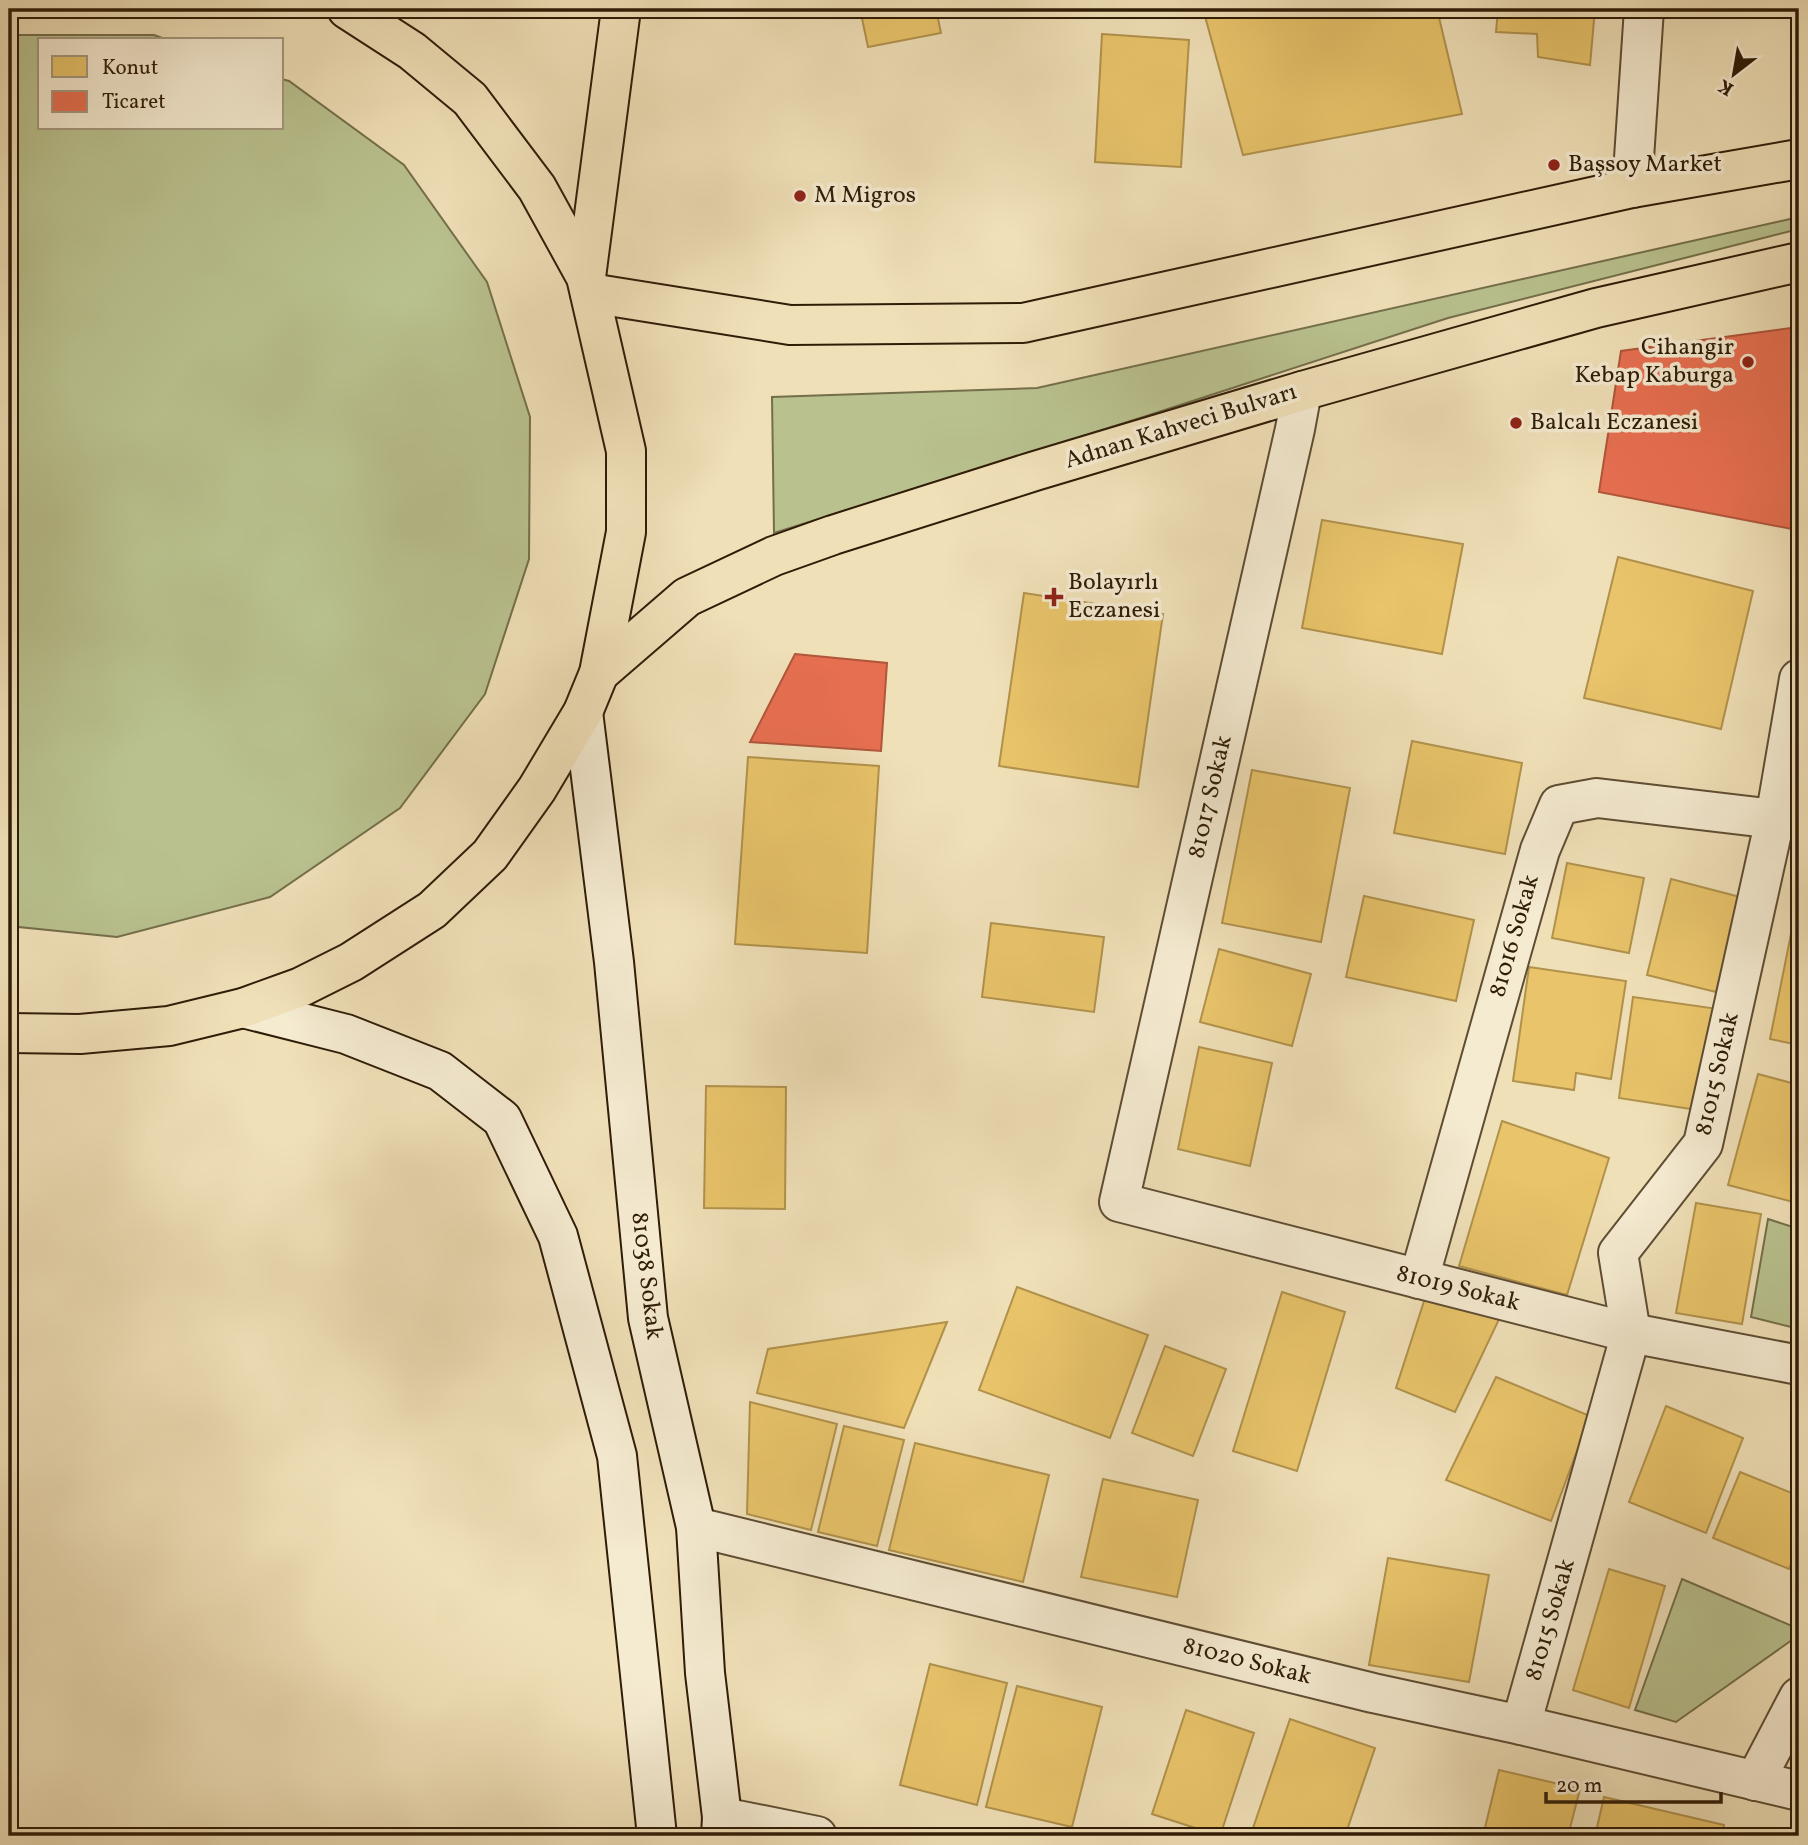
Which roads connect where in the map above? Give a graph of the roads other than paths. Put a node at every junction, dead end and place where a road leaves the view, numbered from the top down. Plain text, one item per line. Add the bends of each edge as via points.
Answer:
1 (347, 9) edge
2 (621, 9) edge
3 (1644, 9) edge
4 (1799, 159) edge
5 (1632, 188) junction
6 (1799, 262) edge
7 (588, 285) junction
8 (1302, 391) junction
9 (599, 673) junction
10 (1799, 680) edge
11 (583, 712) junction
12 (1775, 819) junction
13 (243, 1008) junction
14 (9, 1033) edge
15 (1119, 1202) joint
16 (1419, 1279) junction
17 (1631, 1333) junction
18 (1799, 1365) edge
19 (696, 1527) junction
20 (1799, 1697) edge
21 (1521, 1725) junction
22 (1755, 1781) junction
23 (1799, 1791) edge
24 (722, 1826) edge
25 (657, 1836) edge
26 (817, 1836) edge

1 - 7 main road via 412,51 470,99 537,188
2 - 7 main road
3 - 5 street
4 - 5 main road
5 - 7 main road via 1023,323 790,325
6 - 8 main road, Adnan Kahveci Bulvarı via 1616,302
7 - 9 main road via 626,451 626,532
8 - 9 main road, Adnan Kahveci Bulvarı via 774,556 687,597
8 - 15 street, 81017 Sokak
9 - 11 main road
10 - 12 street, 81015 Sokak
11 - 13 main road via 490,855 432,910 351,962
11 - 19 street, 81038 Sokak via 614,962 648,1318
12 - 16 street, 81016 Sokak via 1597,798 1559,805 1540,850
12 - 17 street, 81015 Sokak via 1703,1144 1618,1253
13 - 14 main road via 169,1026 80,1034
13 - 25 street via 346,1034 440,1071 502,1119 558,1236 617,1456
15 - 16 street, 81019 Sokak
16 - 17 street, 81019 Sokak
17 - 18 street, 81019 Sokak
17 - 21 street, 81015 Sokak
19 - 21 street, 81020 Sokak
19 - 24 street, 81038 Sokak via 705,1673
20 - 22 street
21 - 22 street, 81020 Sokak
22 - 23 street, 81020 Sokak
24 - 26 street

